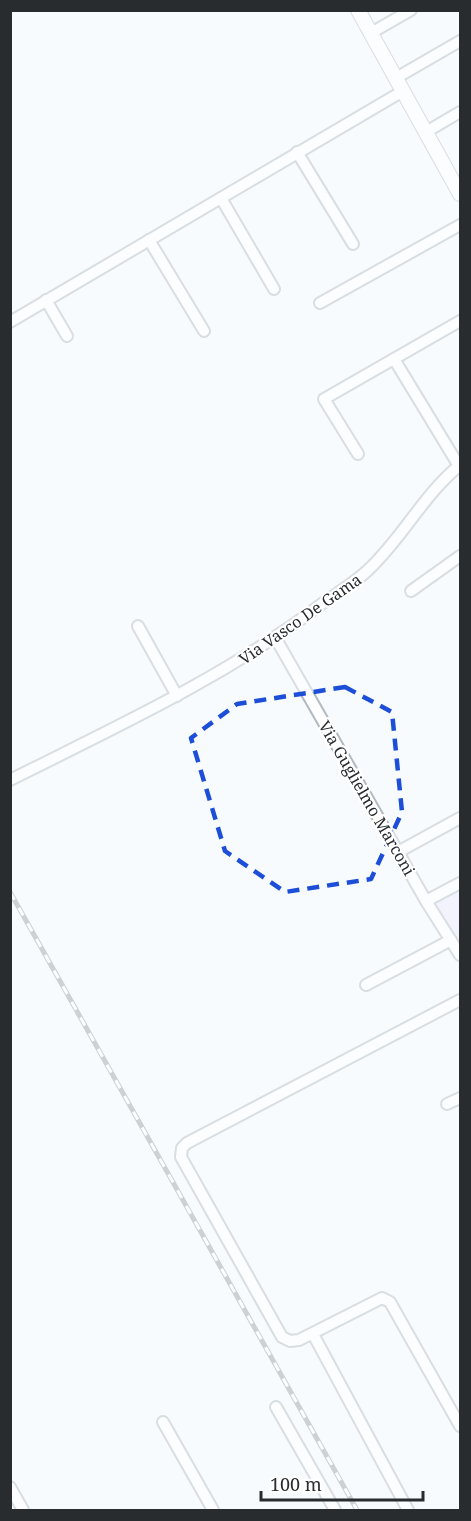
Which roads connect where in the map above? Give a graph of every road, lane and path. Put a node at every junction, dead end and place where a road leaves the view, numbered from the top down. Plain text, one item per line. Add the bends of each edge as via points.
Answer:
1 (358, 10) edge
2 (411, 10) edge
3 (371, 33) junction
4 (460, 42) edge
5 (396, 78) junction
6 (403, 91) junction
7 (460, 112) edge
8 (426, 132) junction
9 (297, 152) junction
10 (460, 194) edge
11 (221, 198) junction
12 (460, 225) edge
13 (150, 240) junction
14 (353, 244) dead end
15 (274, 289) dead end
16 (46, 300) junction
17 (320, 303) dead end
18 (460, 321) edge
19 (10, 322) edge
20 (204, 331) dead end
21 (67, 336) dead end
22 (394, 359) junction
23 (358, 454) dead end
24 (460, 466) edge
25 (460, 556) edge
26 (411, 591) dead end
27 (138, 626) dead end
28 (276, 639) junction
29 (177, 696) junction
30 (10, 780) edge
31 (460, 818) edge
32 (398, 852) junction
33 (460, 883) edge
34 (426, 901) junction
35 (451, 940) junction
36 (460, 955) edge
37 (366, 985) dead end
38 (460, 1000) edge
39 (460, 1098) edge
40 (447, 1104) dead end
41 (313, 1334) junction
42 (276, 1407) dead end
43 (163, 1422) dead end
44 (460, 1426) edge
45 (11, 1490) edge
46 (23, 1510) edge
47 (213, 1510) edge
48 (335, 1510) edge
49 (408, 1510) edge

1 - 3 street
2 - 3 street
3 - 5 street
4 - 5 street
5 - 6 street
6 - 8 street
6 - 9 street
7 - 8 street
8 - 10 street
9 - 11 street
9 - 14 street
11 - 13 street
11 - 15 street
12 - 17 street
13 - 16 street
13 - 20 street
16 - 19 street
16 - 21 street
18 - 22 street
22 - 23 street via 324,399
22 - 24 street
24 - 28 street, Via Vasco De Gama via 434,488 368,570
25 - 26 street
27 - 29 street
28 - 29 street, Via Vasco De Gama
28 - 32 street, Via Guglielmo Marconi
29 - 30 street, Via Vasco De Gama
31 - 32 street
32 - 34 street, Via Guglielmo Marconi
33 - 34 street
34 - 35 street, Via Guglielmo Marconi
35 - 36 street, Via Guglielmo Marconi
35 - 37 street
38 - 41 street via 182,1148 181,1157 277,1330 290,1341
39 - 40 street
41 - 44 street via 382,1298 390,1302
41 - 49 street
42 - 48 street
43 - 47 street
45 - 46 street

